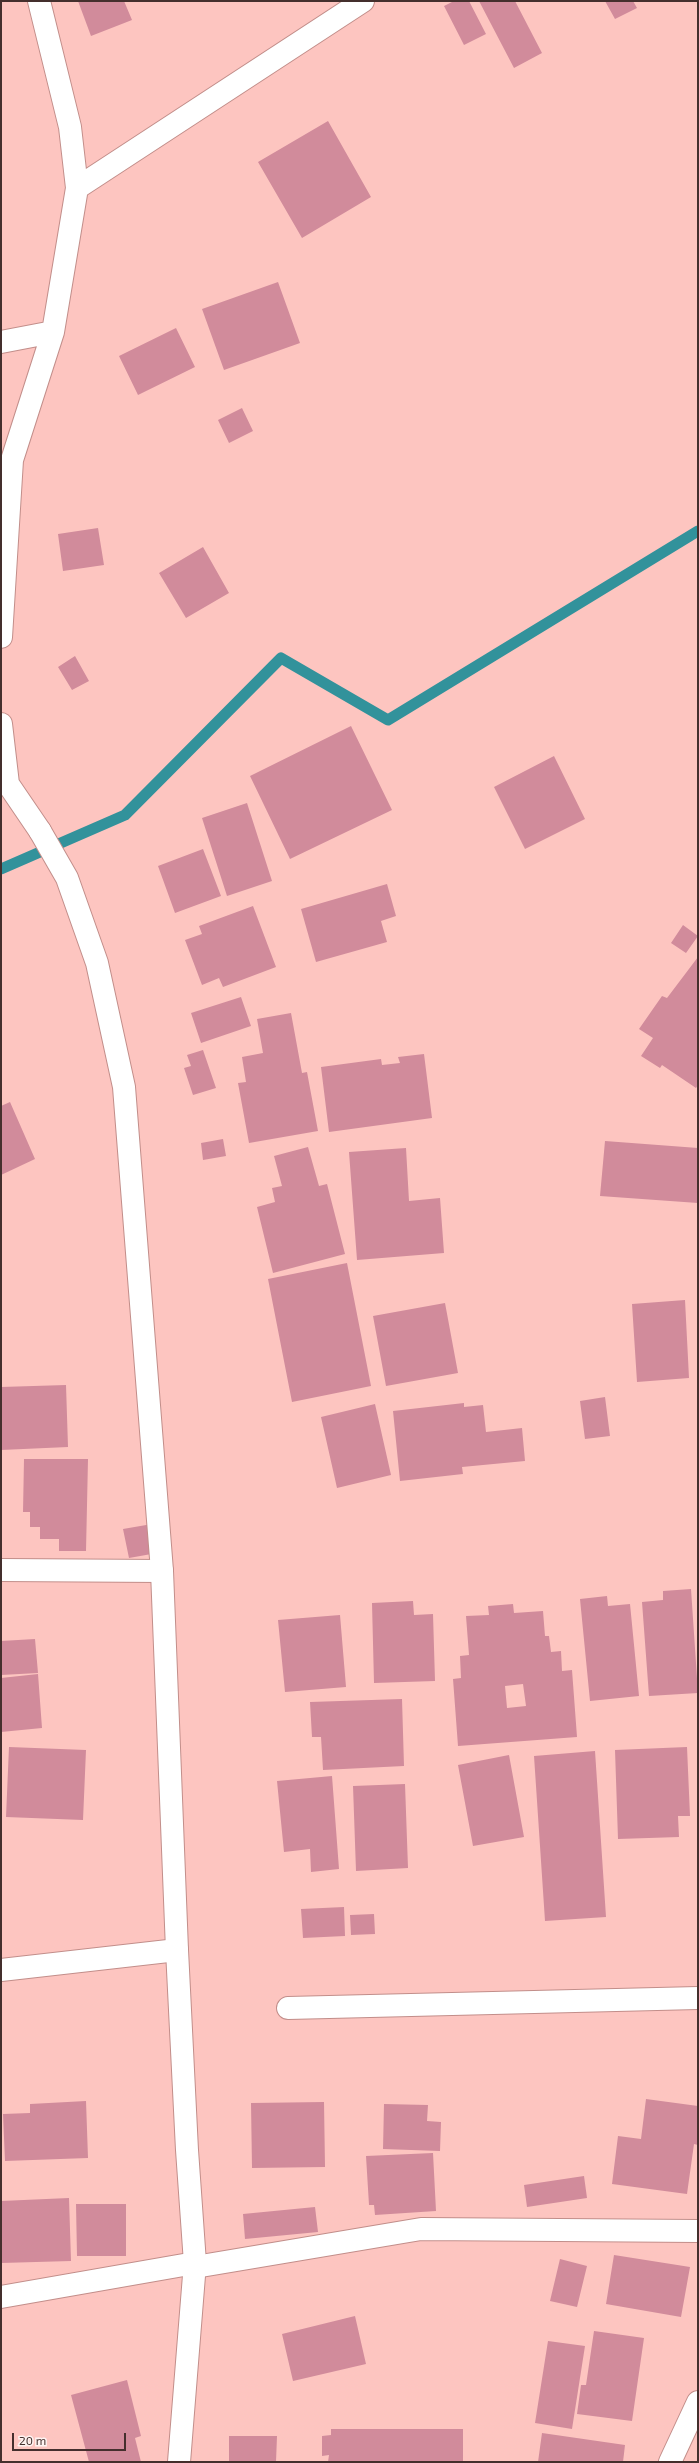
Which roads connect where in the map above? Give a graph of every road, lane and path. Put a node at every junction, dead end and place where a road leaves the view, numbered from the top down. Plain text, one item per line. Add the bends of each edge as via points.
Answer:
1 (40, 1) edge
2 (363, 1) edge
3 (77, 188) junction
4 (53, 332) junction
5 (1, 342) edge
6 (1, 637) edge
7 (1, 724) edge
8 (5, 788) edge
9 (1, 1570) edge
10 (162, 1571) junction
11 (177, 1950) junction
12 (1, 1970) edge
13 (698, 1998) edge
14 (288, 2008) dead end
15 (698, 2231) edge
16 (195, 2265) junction
17 (1, 2297) edge
18 (698, 2402) edge
19 (180, 2462) edge
20 (670, 2462) edge

1 - 3 street via 70,127
2 - 3 street
3 - 4 street
4 - 5 street
4 - 6 street via 12,460
7 - 8 street
8 - 10 street via 40,831 67,878 97,963 124,1087
9 - 10 street
10 - 11 street
11 - 12 street
11 - 16 street
13 - 14 street
15 - 16 street via 421,2229
16 - 17 street
16 - 19 street
18 - 20 street

